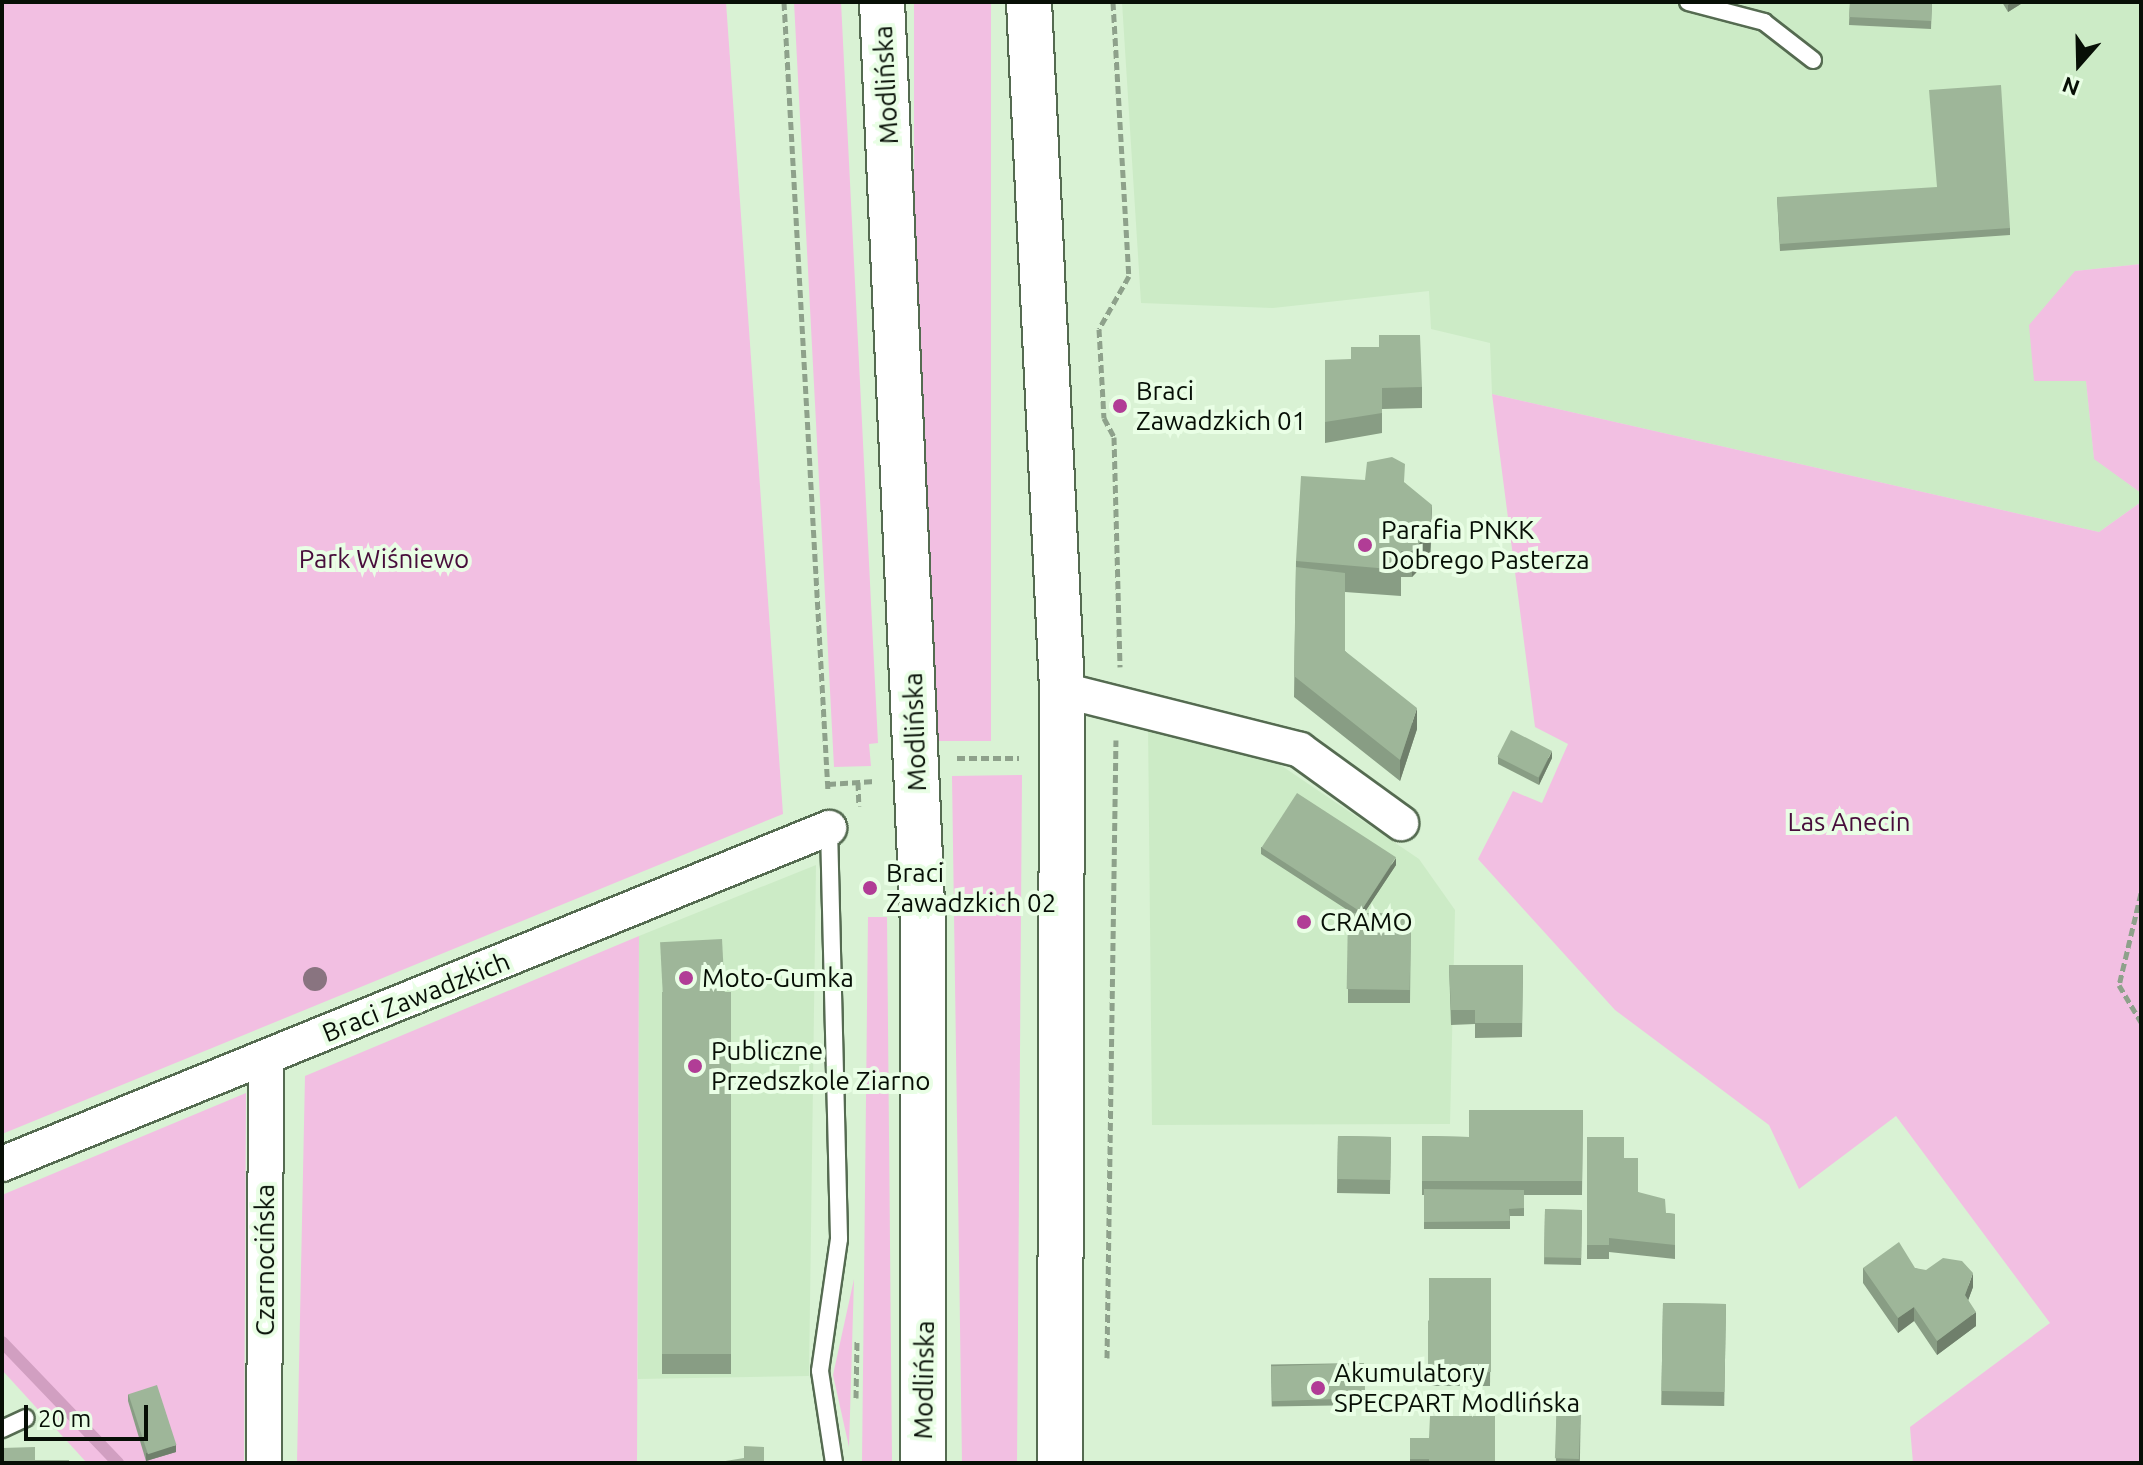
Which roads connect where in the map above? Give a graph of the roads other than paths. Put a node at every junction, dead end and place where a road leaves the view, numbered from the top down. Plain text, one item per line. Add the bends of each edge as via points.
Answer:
1 (882, 2) edge
2 (1029, 2) edge
3 (1688, 2) edge
4 (1813, 60) dead end
5 (1062, 690) junction
6 (1401, 823) dead end
7 (829, 828) joint
8 (266, 1058) junction
9 (2, 1164) edge
10 (26, 1418) dead end
11 (2, 1429) edge
12 (264, 1463) edge
13 (834, 1463) edge
14 (923, 1463) edge
15 (1060, 1463) edge

1 - 14 main road, Modlińska via 927,1125
2 - 5 main road
3 - 4 lane via 1764,22
5 - 6 street via 1300,750
5 - 15 main road
7 - 8 street, Braci Zawadzkich
7 - 13 lane via 839,1239 820,1371
8 - 9 street, Braci Zawadzkich
8 - 12 street, Czarnocińska
10 - 11 lane

